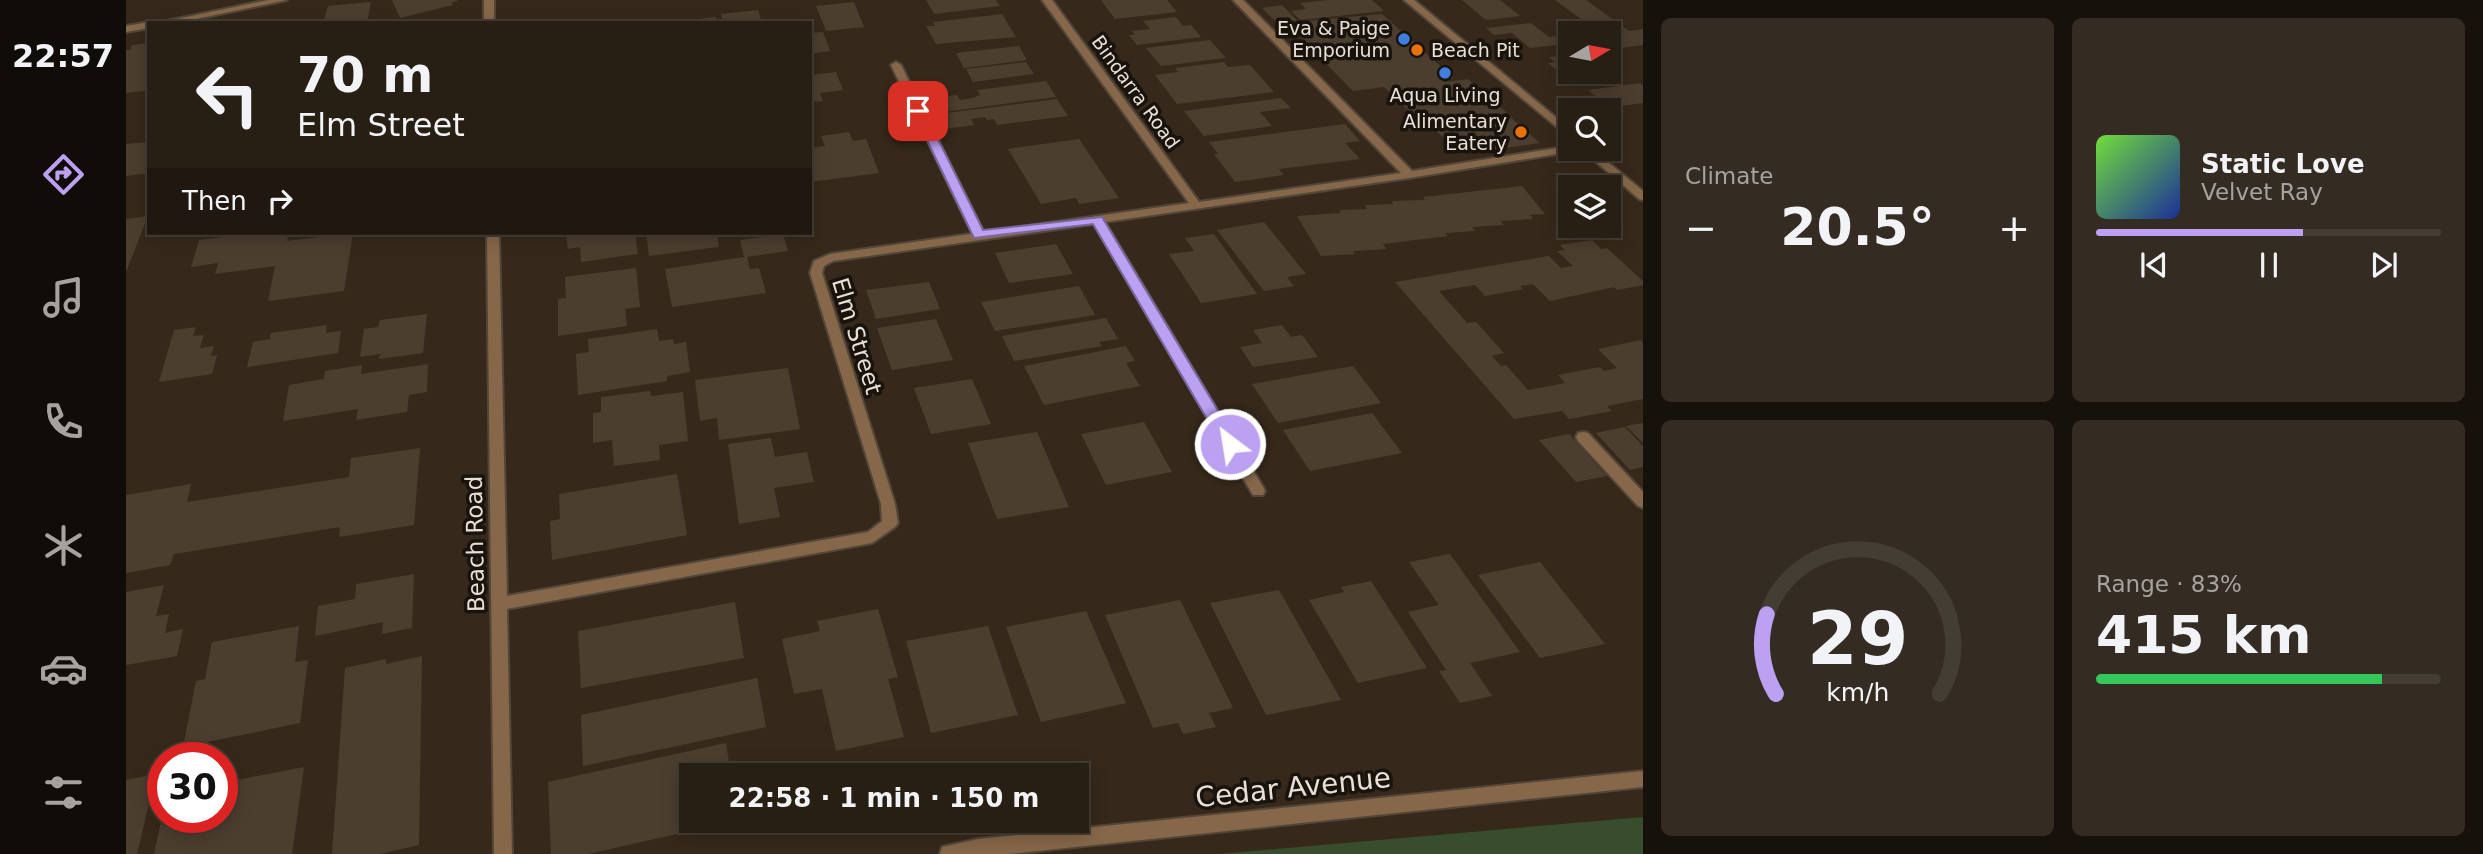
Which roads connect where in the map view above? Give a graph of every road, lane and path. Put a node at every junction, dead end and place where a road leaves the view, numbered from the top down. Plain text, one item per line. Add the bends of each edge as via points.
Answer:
1 (282, 0) edge
2 (489, 0) edge
3 (1047, 0) edge
4 (1238, 0) edge
5 (1409, 0) edge
6 (172, 21) edge
7 (489, 21) edge
8 (147, 25) edge
9 (126, 29) edge
10 (896, 65) dead end
11 (1558, 125) edge
12 (1558, 151) edge
13 (1600, 161) edge
14 (1409, 175) junction
15 (1643, 197) edge
16 (1196, 205) junction
17 (1097, 219) junction
18 (493, 235) edge
19 (979, 235) junction
20 (1583, 437) dead end
21 (1258, 491) dead end
22 (1643, 502) edge
23 (498, 604) junction
24 (1643, 779) edge
25 (503, 854) edge
26 (949, 854) edge

1 - 6 street
2 - 7 street
3 - 16 street, Bindarra Road
4 - 14 street
5 - 11 street
8 - 9 street
10 - 19 street
12 - 14 street, Elm Street
13 - 15 street
14 - 16 street, Elm Street
16 - 17 street, Elm Street
17 - 19 street, Elm Street
17 - 21 street
18 - 23 street, Beach Road
19 - 23 street, Elm Street via 830,258 818,264 816,274 888,504 890,523 872,537
20 - 22 street
23 - 25 street, Beach Road
24 - 26 street, Cedar Avenue

